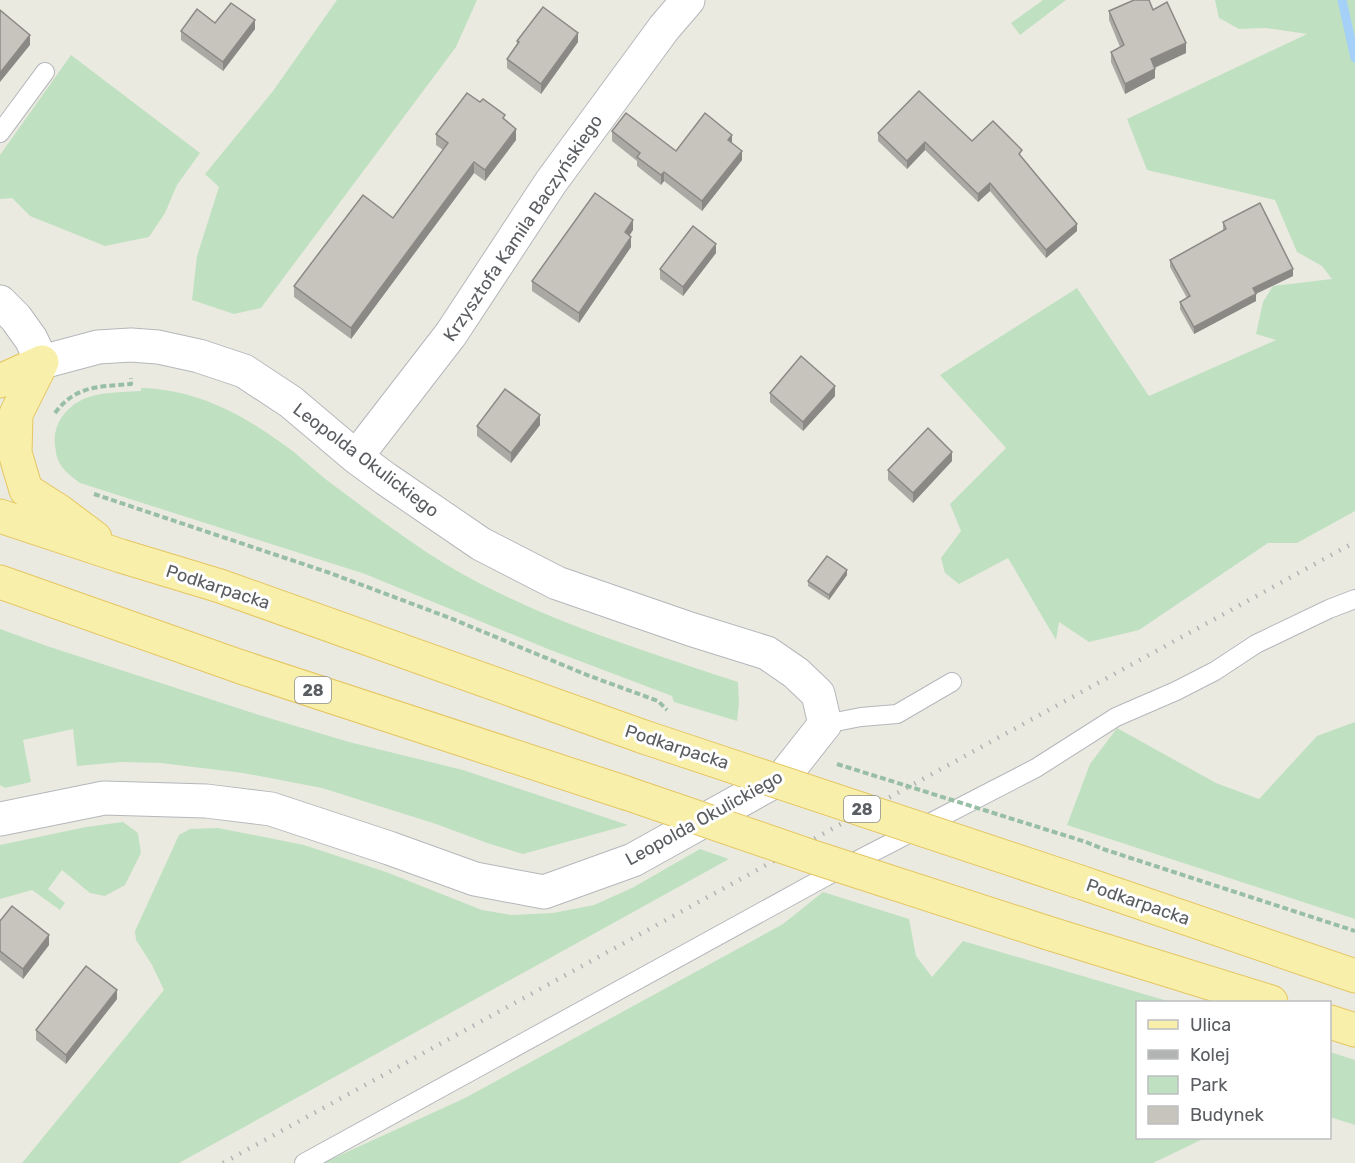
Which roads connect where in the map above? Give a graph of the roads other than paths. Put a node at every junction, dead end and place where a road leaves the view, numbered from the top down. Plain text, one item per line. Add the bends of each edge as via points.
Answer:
1 (688, 0) edge
2 (45, 72) dead end
3 (0, 132) edge
4 (0, 302) edge
5 (42, 362) junction
6 (0, 381) edge
7 (356, 457) junction
8 (0, 516) edge
9 (121, 556) junction
10 (1, 583) edge
11 (1355, 598) edge
12 (952, 682) dead end
13 (825, 724) junction
14 (0, 819) edge
15 (1355, 976) edge
16 (1269, 1001) edge
17 (1331, 1023) edge
18 (1355, 1030) edge
19 (304, 1163) edge

1 - 7 street, Krzysztofa Kamila Baczyńskiego via 551,182 451,334
2 - 3 lane
4 - 5 street via 31,339
5 - 6 main road
5 - 7 street, Leopolda Okulickiego via 98,347 132,345 199,356 244,371 291,402
5 - 9 main road via 16,414 15,453 26,490
7 - 13 street, Leopolda Okulickiego via 481,544 557,582 767,653 818,693
8 - 9 main road, Podkarpacka / 28
9 - 15 main road, Podkarpacka / 28, bridge via 220,586 644,737
10 - 16 main road, 28, bridge via 824,860
11 - 19 lane via 1256,644 1176,691 1116,717 1036,768 817,881
12 - 13 lane via 897,714
13 - 14 street, Leopolda Okulickiego via 784,776 633,860 544,892 475,879 271,809 206,801 104,798
17 - 18 main road

